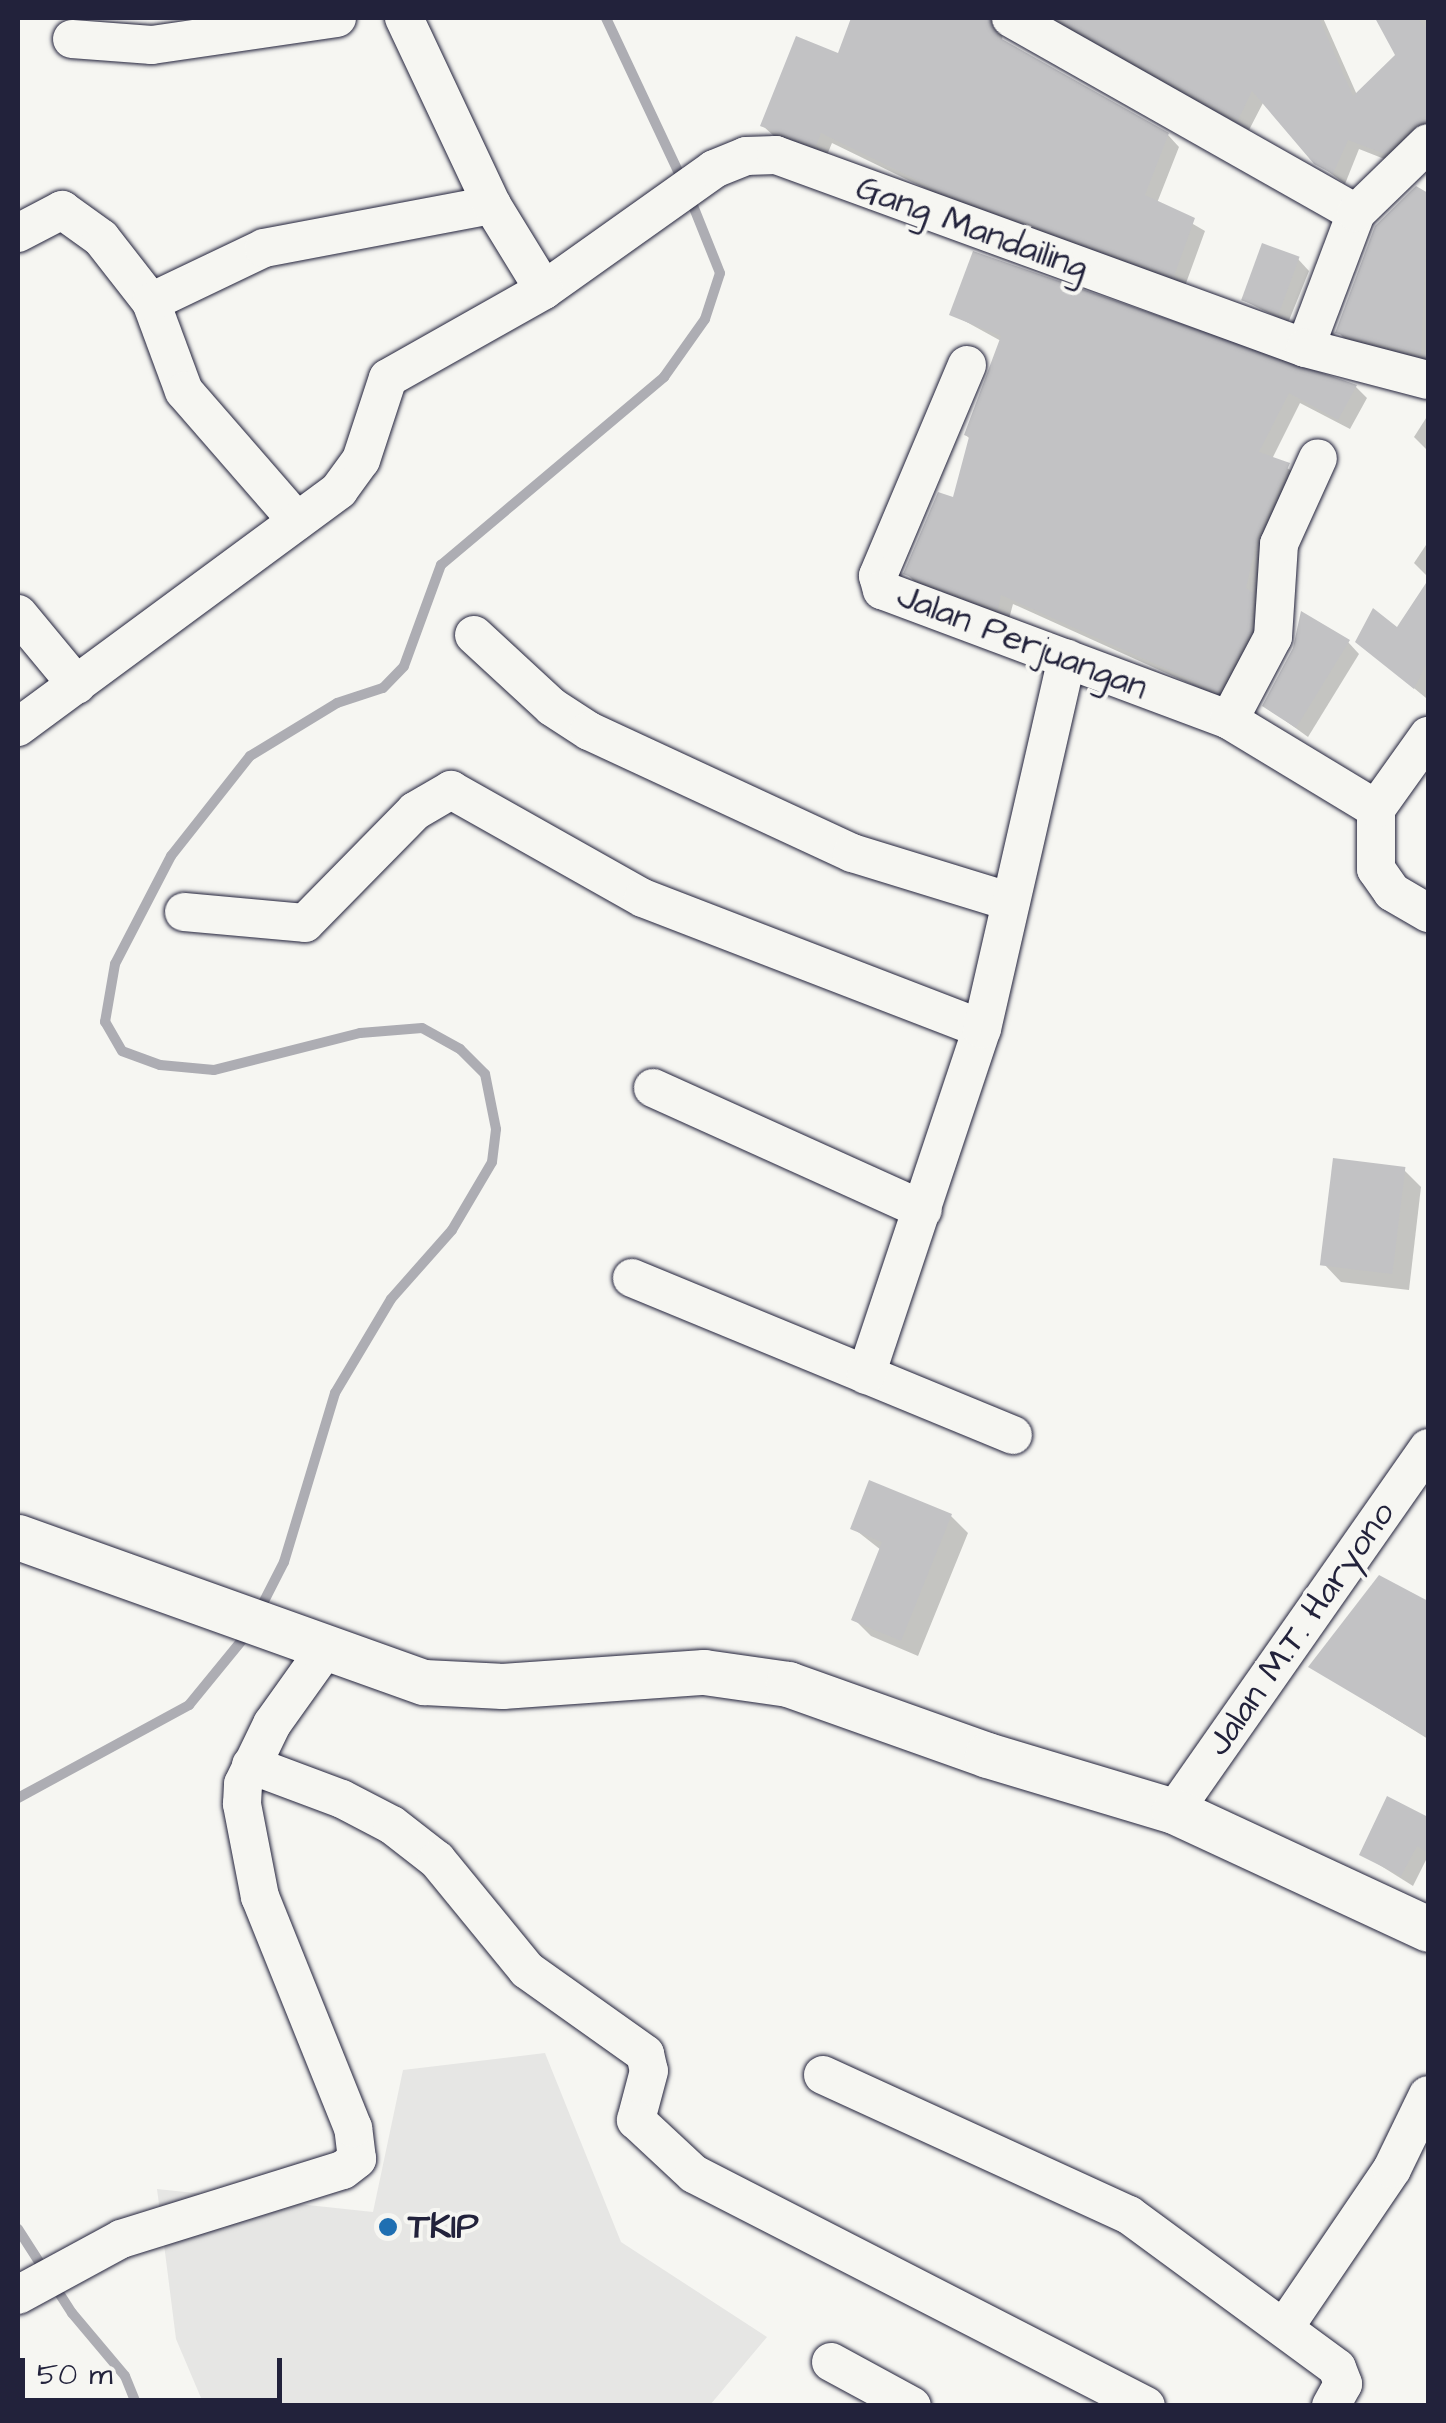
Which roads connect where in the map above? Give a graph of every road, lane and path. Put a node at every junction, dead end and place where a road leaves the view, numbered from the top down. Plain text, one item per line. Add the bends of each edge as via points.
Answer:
1 (337, 18) edge
2 (404, 18) edge
3 (1011, 18) edge
4 (72, 39) dead end
5 (1428, 144) edge
6 (492, 205) junction
7 (1356, 213) junction
8 (18, 233) edge
9 (544, 290) junction
10 (151, 302) junction
11 (1306, 348) junction
12 (967, 364) dead end
13 (1428, 380) edge
14 (1318, 458) dead end
15 (297, 521) junction
16 (18, 614) edge
17 (474, 635) dead end
18 (1067, 660) junction
19 (77, 685) junction
20 (1229, 720) junction
21 (18, 727) edge
22 (1428, 736) edge
23 (1376, 809) junction
24 (1010, 902) junction
25 (184, 912) dead end
26 (1428, 913) edge
27 (982, 1029) junction
28 (653, 1088) dead end
29 (923, 1210) junction
30 (632, 1278) dead end
31 (866, 1375) junction
32 (1013, 1435) dead end
33 (1428, 1448) edge
34 (18, 1536) edge
35 (308, 1644) junction
36 (251, 1765) junction
37 (1174, 1811) junction
38 (1428, 1930) edge
39 (823, 2076) dead end
40 (1428, 2094) edge
41 (18, 2295) edge
42 (1284, 2328) junction
43 (831, 2362) dead end
44 (912, 2406) edge
45 (1146, 2406) edge
46 (1330, 2406) edge

1 - 4 street via 140,46
2 - 6 street
3 - 7 street
5 - 7 street
6 - 9 street
6 - 10 street via 264,248
7 - 11 street
8 - 10 street via 54,210 69,211 101,238
9 - 11 street, Gang Mandailing via 714,168 746,156 776,155
9 - 15 street, Gang Mandailing via 526,306 388,378 352,475
10 - 15 street via 184,390
11 - 13 street, Gang Mandailing
12 - 18 street, Jalan Perjuangan via 879,585 900,599
14 - 20 street via 1280,544 1273,638
15 - 19 street, Gang Mandailing
16 - 19 street
17 - 24 street via 552,708 590,731 852,853
18 - 20 street, Jalan Perjuangan
18 - 24 street
19 - 21 street, Gang Mandailing
20 - 23 street, Jalan Perjuangan
22 - 23 street
23 - 26 street via 1376,869 1392,892
24 - 27 street
25 - 27 street via 305,923 414,811 451,790 643,898
27 - 29 street
28 - 29 street
29 - 31 street
30 - 31 street
31 - 32 street
33 - 37 street, Jalan M.T. Haryono
34 - 35 street via 183,1592
35 - 36 street
35 - 37 street via 458,1686 746,1675
36 - 41 street via 242,1804 260,1897 354,2128 358,2159 344,2170 121,2239
36 - 45 street via 342,1799 392,1825 437,1860 526,1970 645,2054 649,2071 636,2120 694,2174
37 - 38 street
39 - 42 street via 1086,2190 1182,2250
40 - 42 street via 1392,2169
42 - 46 street via 1341,2373 1342,2391
43 - 44 street

